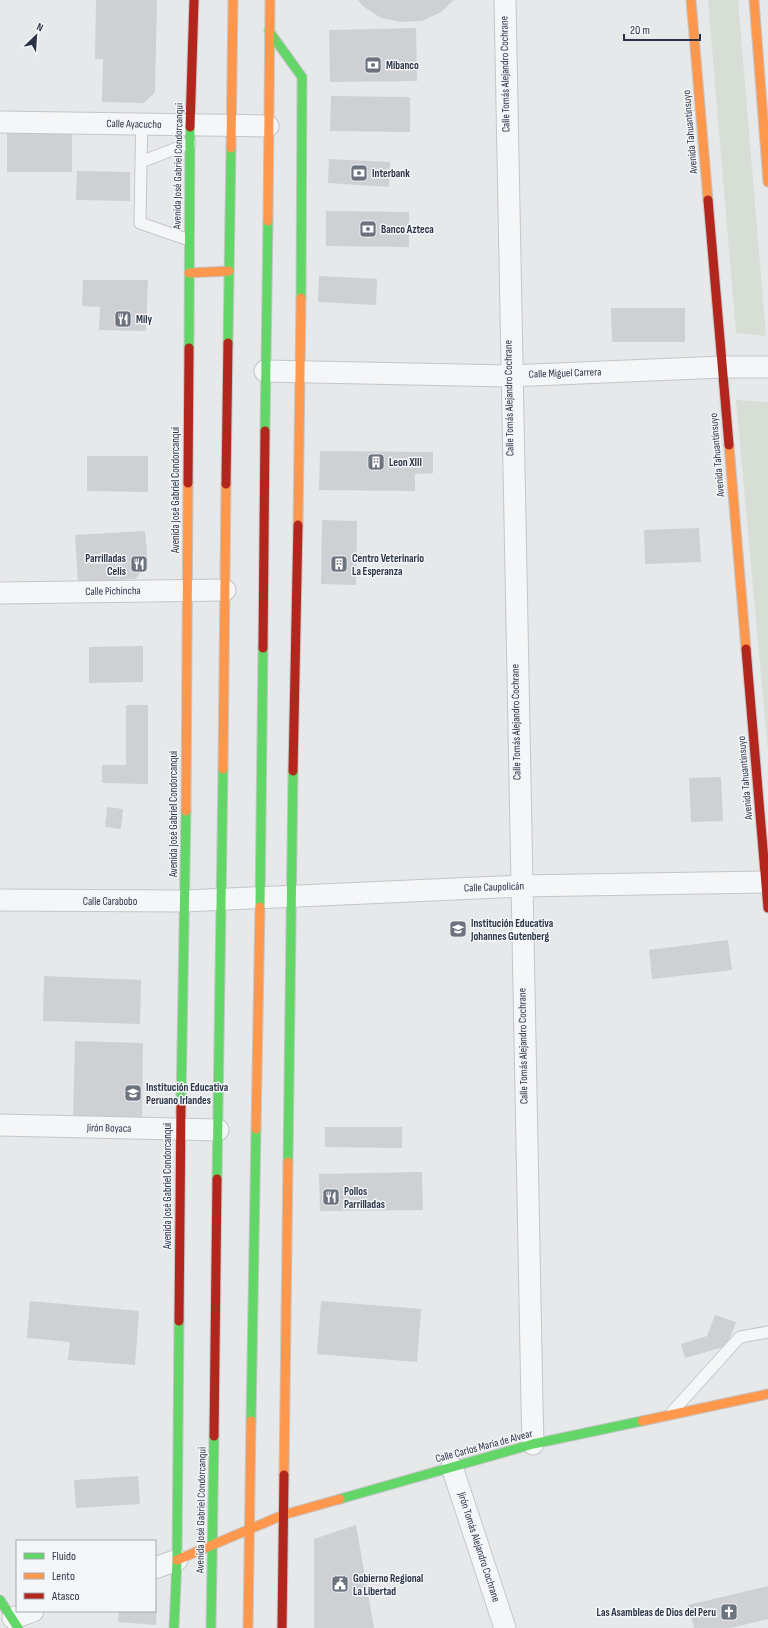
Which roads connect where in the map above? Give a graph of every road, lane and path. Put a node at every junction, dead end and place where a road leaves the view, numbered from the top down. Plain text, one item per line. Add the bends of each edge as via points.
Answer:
1 (194, 0) edge
2 (233, 0) edge
3 (270, 0) edge
4 (505, 0) edge
5 (691, 0) edge
6 (754, 0) edge
7 (269, 31) junction
8 (0, 122) edge
9 (142, 124) junction
10 (231, 125) junction
11 (268, 126) junction
12 (190, 134) junction
13 (140, 162) junction
14 (768, 182) edge
15 (189, 240) junction
16 (229, 271) junction
17 (189, 273) junction
18 (722, 367) junction
19 (768, 367) edge
20 (265, 371) junction
21 (301, 372) junction
22 (509, 376) junction
23 (187, 590) junction
24 (225, 590) junction
25 (0, 593) edge
26 (767, 882) edge
27 (519, 886) junction
28 (291, 895) junction
29 (260, 898) junction
30 (221, 899) junction
31 (0, 900) edge
32 (185, 901) junction
33 (768, 908) edge
34 (0, 1125) edge
35 (180, 1129) junction
36 (218, 1130) junction
37 (768, 1332) edge
38 (768, 1394) edge
39 (668, 1415) junction
40 (533, 1444) junction
41 (452, 1467) junction
42 (283, 1515) junction
43 (249, 1530) junction
44 (212, 1545) junction
45 (177, 1560) junction
46 (156, 1568) edge
47 (0, 1600) edge
48 (32, 1612) edge
49 (16, 1623) edge
50 (174, 1628) edge
51 (211, 1628) edge
52 (248, 1628) edge
53 (282, 1628) edge
54 (505, 1628) edge

1 - 12 main road, Avenida José Gabriel Condorcanqui
2 - 10 main road, Avenida José Gabriel Condorcanqui
3 - 7 main road
4 - 22 street, Calle Tomás Alejandro Cochrane
5 - 18 main road, Avenida Tahuantinsuyo
6 - 14 main road
7 - 11 main road
7 - 21 main road via 302,77
8 - 9 street, Calle Ayacucho
9 - 12 street, Calle Ayacucho
9 - 13 lane
10 - 11 street, Calle Ayacucho
10 - 12 street, Calle Ayacucho
10 - 16 main road, Avenida José Gabriel Condorcanqui
11 - 20 main road
12 - 13 lane
12 - 15 main road, Avenida José Gabriel Condorcanqui
13 - 15 lane via 140,223
15 - 17 main road, Avenida José Gabriel Condorcanqui
16 - 17 main road
16 - 24 main road, Avenida José Gabriel Condorcanqui
17 - 23 main road, Avenida José Gabriel Condorcanqui
18 - 19 street, Calle Miguel Carrera
18 - 22 street, Calle Miguel Carrera
18 - 26 main road, Avenida Tahuantinsuyo
20 - 21 street, Calle Miguel Carrera
20 - 29 main road
21 - 22 street, Calle Miguel Carrera
21 - 28 main road
22 - 27 street, Calle Tomás Alejandro Cochrane
23 - 24 street, Calle Pichincha
23 - 25 street, Calle Pichincha
23 - 32 main road, Avenida José Gabriel Condorcanqui
24 - 30 main road, Avenida José Gabriel Condorcanqui
26 - 27 street, Calle Caupolicán
26 - 33 main road, Avenida Tahuantinsuyo
27 - 28 street, Calle Caupolicán
27 - 40 street, Calle Tomás Alejandro Cochrane
28 - 29 street, Calle Caupolicán
28 - 42 main road
29 - 30 street, Calle Caupolicán
29 - 43 main road
30 - 32 street, Calle Carabobo
30 - 36 main road, Avenida José Gabriel Condorcanqui
31 - 32 street, Calle Carabobo
32 - 35 main road, Avenida José Gabriel Condorcanqui
34 - 35 street, Jirón Boyaca
35 - 36 street, Jirón Boyaca
35 - 45 main road, Avenida José Gabriel Condorcanqui
36 - 44 main road, Avenida José Gabriel Condorcanqui
37 - 39 lane via 740,1337
38 - 39 main road, Calle Carlos María de Alvear
39 - 40 main road, Calle Carlos María de Alvear
40 - 41 main road, Calle Carlos María de Alvear
41 - 42 main road, Calle Carlos María de Alvear
41 - 54 street, Jirón Tomás Alejandro Cochrane
42 - 43 main road, Calle Carlos María de Alvear
42 - 53 main road
43 - 44 main road, Calle Carlos María de Alvear
43 - 52 main road
44 - 45 main road, Calle Carlos María de Alvear
44 - 51 main road, Avenida José Gabriel Condorcanqui
45 - 46 street
45 - 50 main road, Avenida José Gabriel Condorcanqui
47 - 49 main road
48 - 49 street

